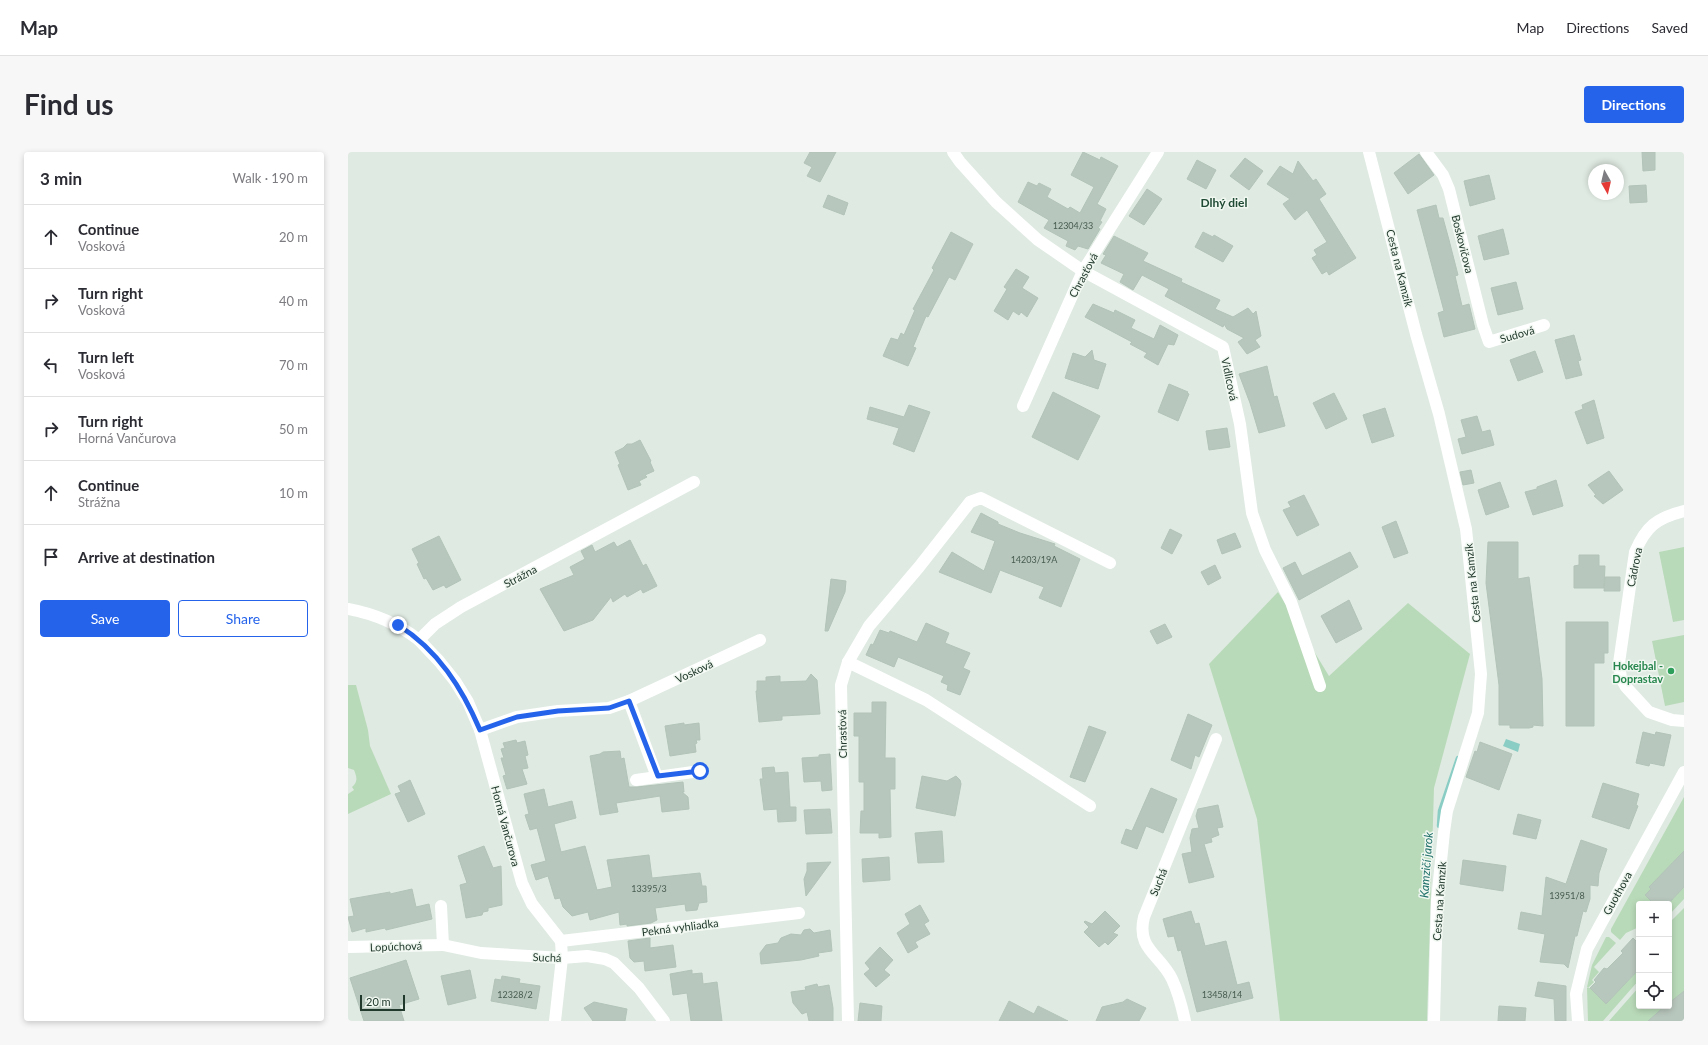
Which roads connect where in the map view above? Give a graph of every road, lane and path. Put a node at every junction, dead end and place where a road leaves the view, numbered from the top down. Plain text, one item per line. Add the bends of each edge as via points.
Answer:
1 (953, 152) edge
2 (1158, 152) edge
3 (1369, 152) edge
4 (1426, 152) edge
5 (1083, 271) junction
6 (1544, 326) dead end
7 (1490, 342) joint
8 (1023, 406) dead end
9 (694, 482) dead end
10 (1684, 511) edge
11 (1110, 563) dead end
12 (348, 609) edge
13 (419, 640) junction
14 (760, 640) dead end
15 (848, 662) junction
16 (1320, 686) dead end
17 (629, 701) junction
18 (1684, 720) edge
19 (480, 730) junction
20 (1216, 739) dead end
21 (700, 771) dead end
22 (1684, 772) edge
23 (658, 776) junction
24 (636, 780) dead end
25 (1090, 806) dead end
26 (441, 906) dead end
27 (799, 913) dead end
28 (560, 941) junction
29 (443, 945) junction
30 (348, 947) edge
31 (562, 958) junction
32 (555, 1021) edge
33 (664, 1021) edge
34 (848, 1021) edge
35 (1184, 1021) edge
36 (1434, 1021) edge
37 (1578, 1021) edge

1 - 5 street, Vidlicová via 996,202 1038,240
2 - 5 street, Chrasťová
3 - 36 street, Cesta na Kamzík via 1443,429 1466,529 1481,674 1478,713 1447,811 1444,832 1437,900
4 - 7 street, Boskovičova via 1443,175 1449,189 1483,325
5 - 8 street, Chrasťová
5 - 16 street, Vidlicová via 1223,347 1240,424 1252,513 1265,550 1291,602
6 - 7 street, Sudová
9 - 13 street, Strážna via 461,607 435,624
10 - 18 street, Cádrova via 1666,515 1649,527 1635,552 1620,663 1621,678 1626,687 1649,712 1672,720
11 - 15 street, Chrasťová via 981,498 970,502 869,626
12 - 13 street via 387,620
13 - 19 street, Horná Vančurova via 456,681
14 - 17 street, Vosková
15 - 25 street via 926,700
15 - 34 street, Chrasťová via 841,686
17 - 19 street, Vosková via 609,708 523,716
17 - 23 street
19 - 28 street, Horná Vančurova via 522,884 532,904
20 - 35 street, Suchá via 1141,933 1144,943 1172,978
21 - 23 street
22 - 37 street, Guothova via 1586,949 1576,994
23 - 24 street
26 - 29 street
27 - 28 street, Pekná vyhliadka
28 - 31 street
29 - 30 street, Lopúchová
29 - 31 street, Suchá via 481,953
31 - 32 street
31 - 33 street, Suchá via 587,956 614,963 639,988

